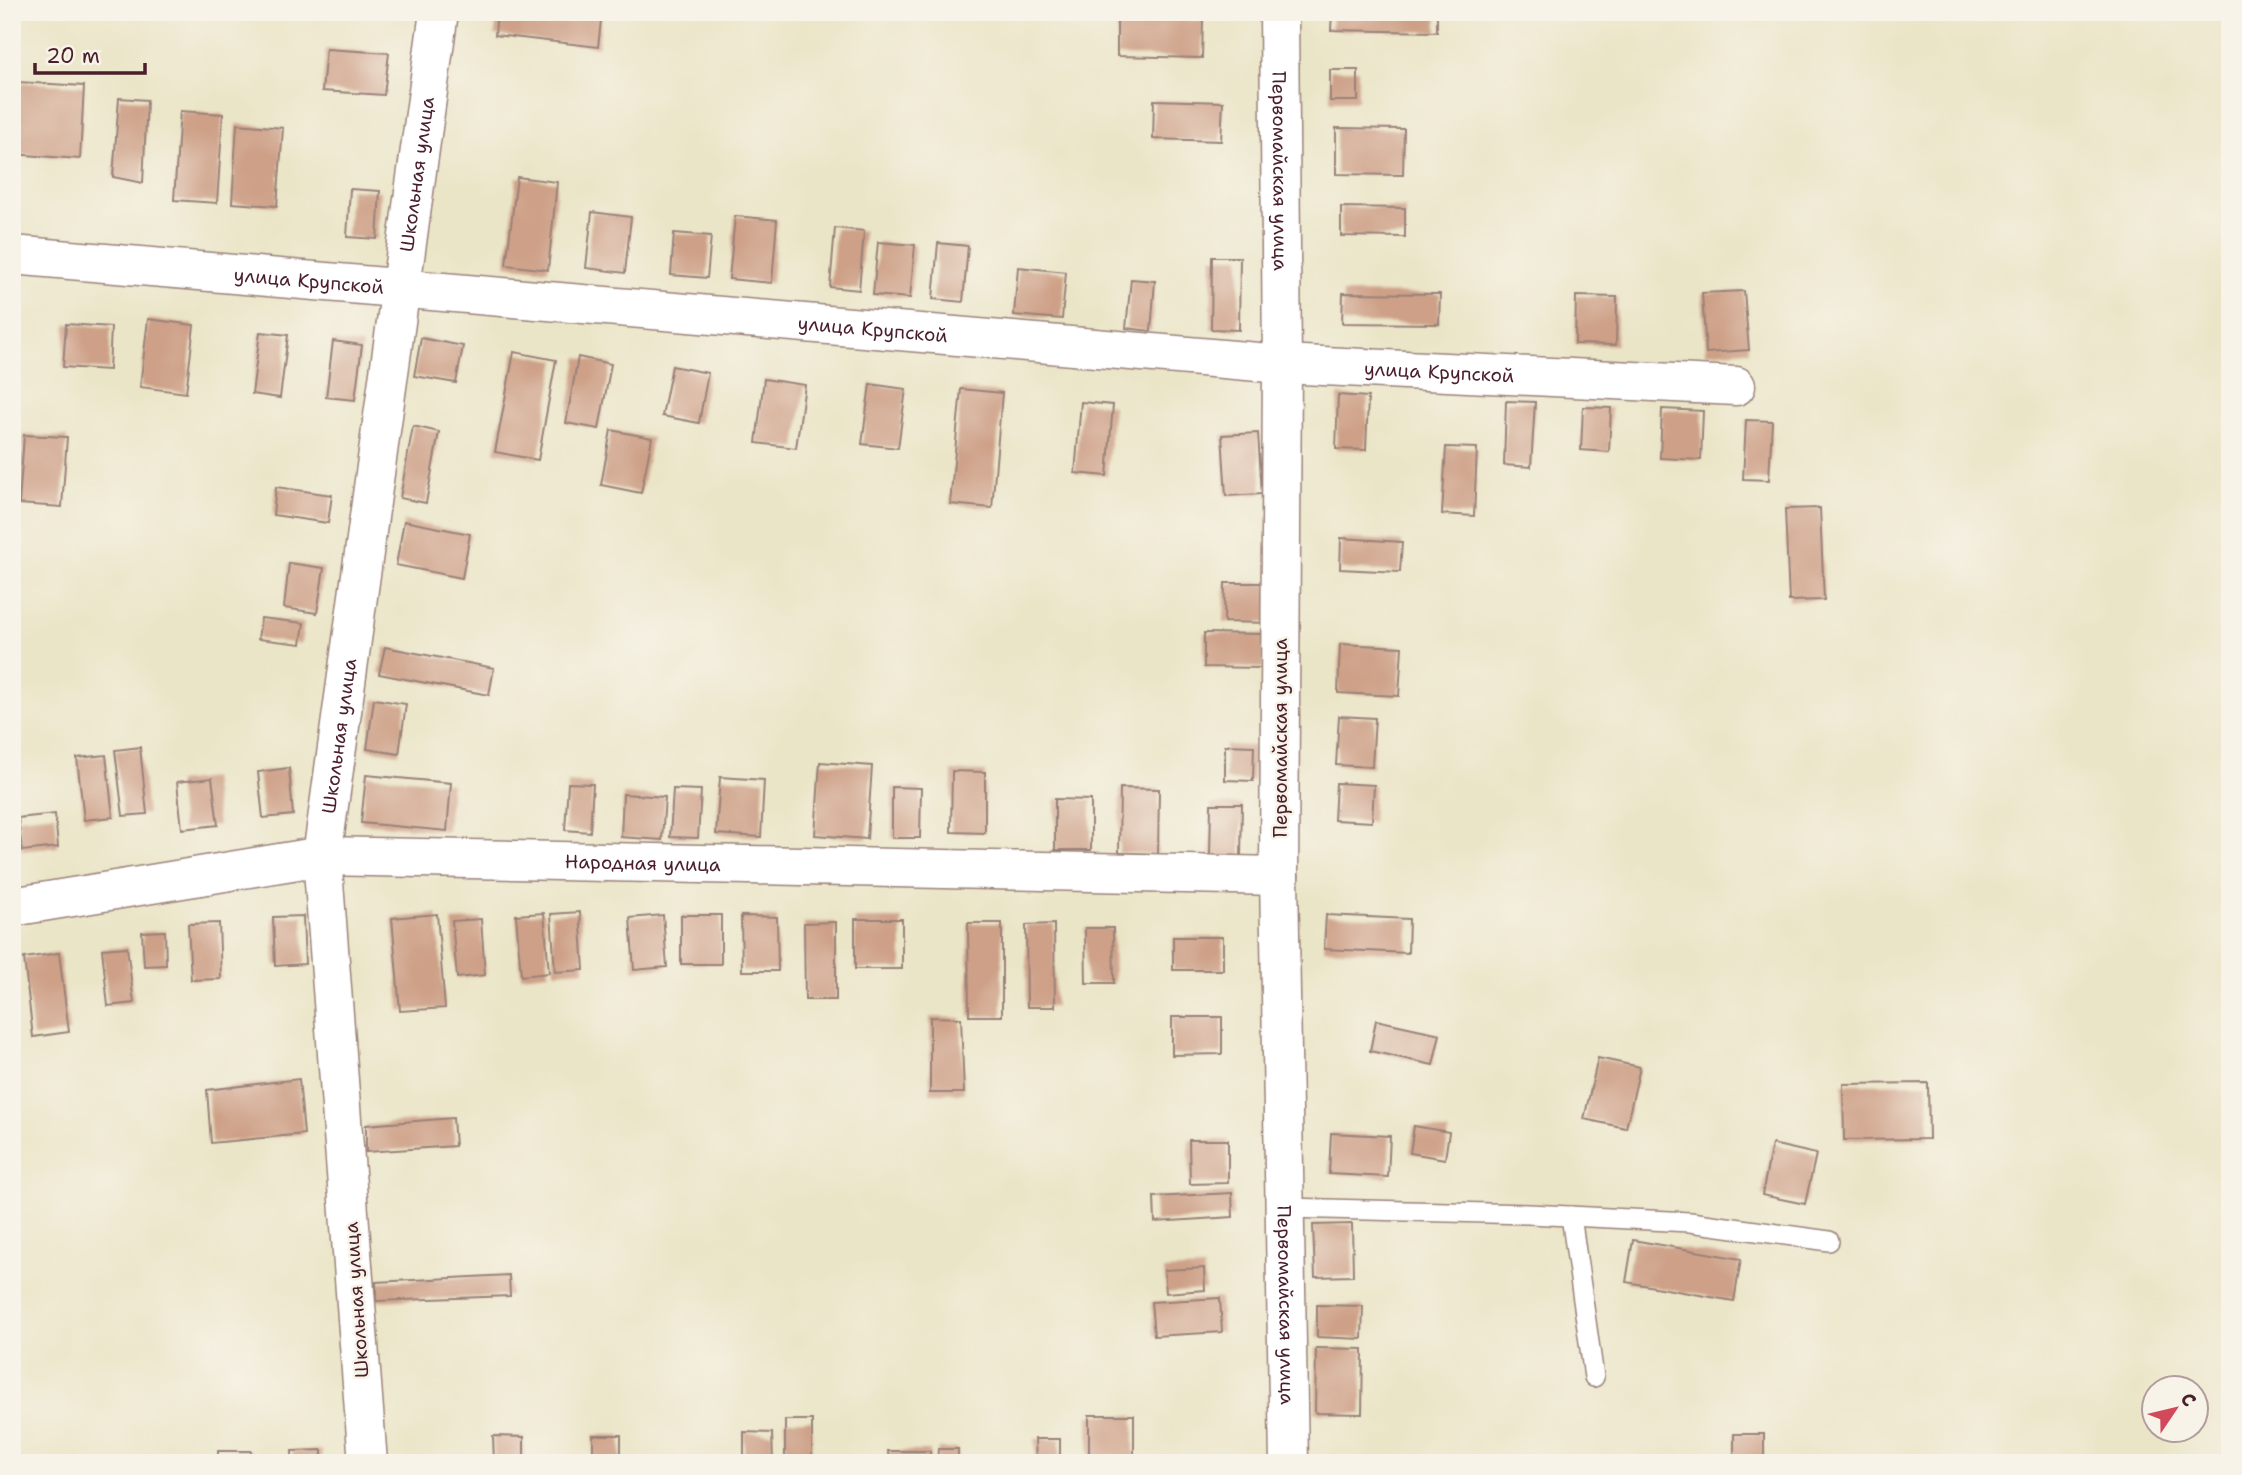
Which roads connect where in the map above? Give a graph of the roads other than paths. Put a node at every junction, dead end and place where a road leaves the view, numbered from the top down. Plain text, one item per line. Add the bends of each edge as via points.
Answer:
1 (439, 12) edge
2 (1279, 12) edge
3 (12, 255) edge
4 (401, 287) junction
5 (1282, 363) junction
6 (1736, 386) dead end
7 (322, 856) junction
8 (1279, 876) junction
9 (12, 906) edge
10 (1284, 1208) junction
11 (1571, 1216) junction
12 (1829, 1241) dead end
13 (1594, 1377) dead end
14 (369, 1463) edge
15 (1289, 1463) edge

1 - 4 street, Школьная улица
2 - 5 street, Первомайская улица
3 - 4 street, улица Крупской
4 - 5 street, улица Крупской
4 - 7 street, Школьная улица
5 - 6 street, улица Крупской
5 - 8 street, Первомайская улица
7 - 8 street, Народная улица
7 - 9 street, Народная улица
7 - 14 street, Школьная улица
8 - 10 street, Первомайская улица
10 - 11 lane
10 - 15 street, Первомайская улица
11 - 12 lane via 1690,1222
11 - 13 lane

